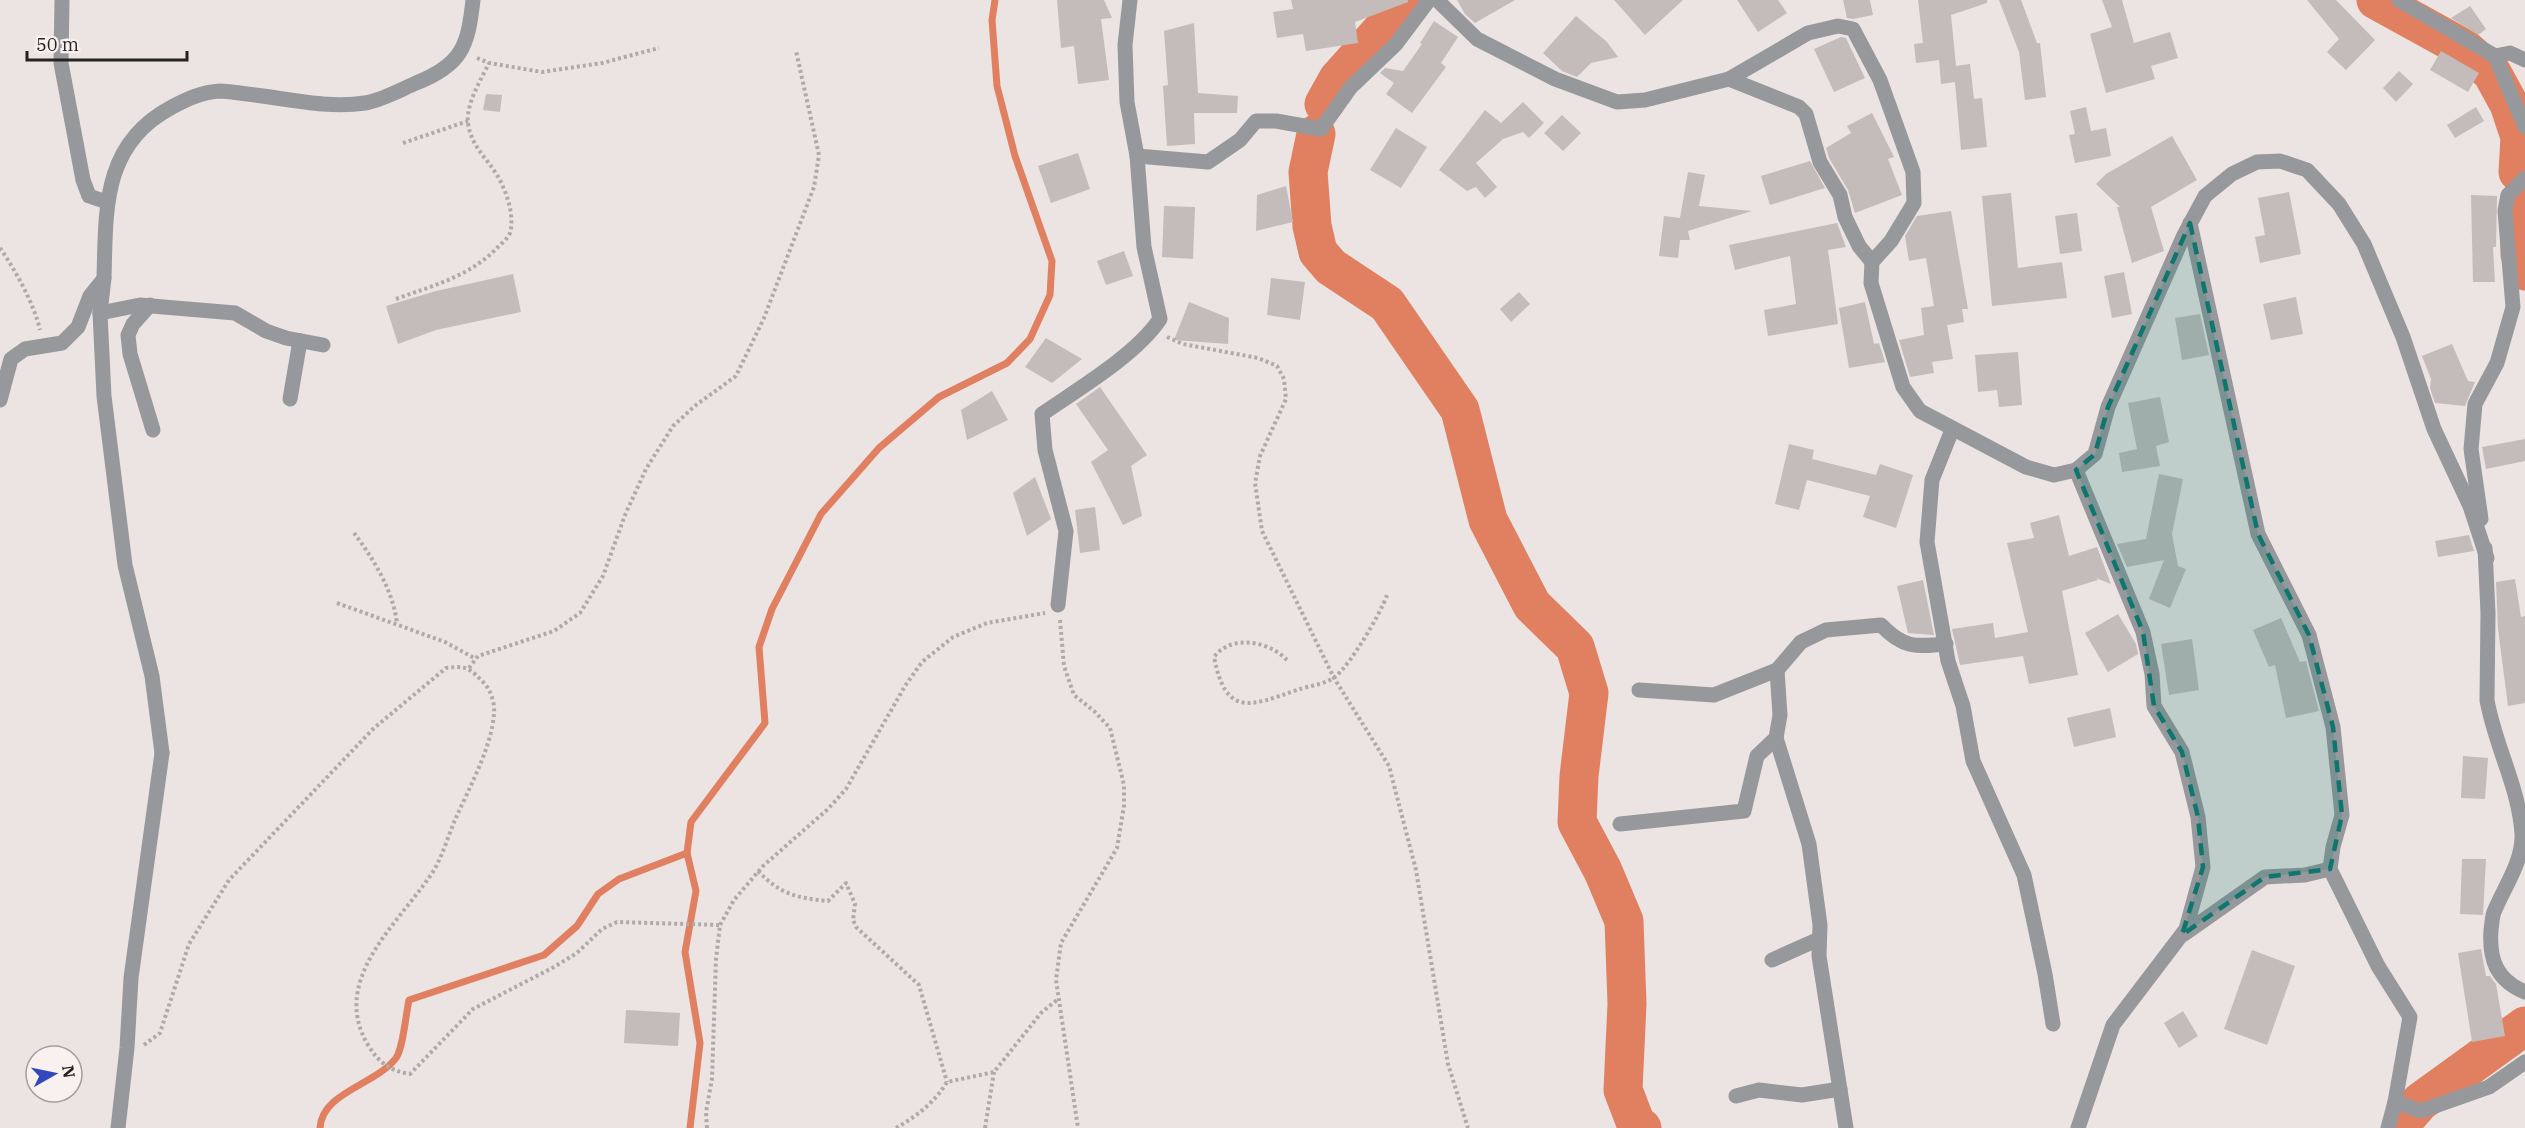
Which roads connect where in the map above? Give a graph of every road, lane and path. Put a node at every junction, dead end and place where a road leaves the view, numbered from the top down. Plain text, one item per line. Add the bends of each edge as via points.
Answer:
1 (62, 0) edge
2 (473, 0) edge
3 (1130, 0) edge
4 (1428, 0) edge
5 (1437, 0) edge
6 (2399, 0) edge
7 (659, 48) dead end
8 (796, 51) dead end
9 (462, 53) junction
10 (2495, 56) junction
11 (2525, 60) edge
12 (489, 63) junction
13 (1729, 78) junction
14 (468, 121) junction
15 (2525, 127) edge
16 (403, 143) dead end
17 (1137, 156) junction
18 (2525, 178) edge
19 (107, 202) junction
20 (2190, 223) junction
21 (0, 248) edge
22 (1872, 262) junction
23 (105, 278) junction
24 (396, 299) dead end
25 (150, 305) junction
26 (100, 313) junction
27 (1152, 330) junction
28 (300, 341) junction
29 (323, 345) dead end
30 (44, 346) junction
31 (0, 399) edge
32 (290, 399) dead end
33 (153, 430) dead end
34 (1952, 430) junction
35 (2076, 470) junction
36 (354, 533) dead end
37 (2487, 558) junction
38 (1387, 595) dead end
39 (337, 603) dead end
40 (1058, 605) junction
41 (397, 624) junction
42 (1946, 644) junction
43 (476, 659) junction
44 (1287, 660) dead end
45 (469, 668) junction
46 (1777, 670) junction
47 (1334, 678) junction
48 (1639, 690) dead end
49 (1776, 738) junction
50 (1620, 824) dead end
51 (2330, 869) junction
52 (758, 871) junction
53 (720, 925) junction
54 (2182, 935) junction
55 (1819, 939) junction
56 (1772, 960) dead end
57 (2525, 992) edge
58 (1058, 999) junction
59 (2053, 1024) dead end
60 (127, 1048) junction
61 (2525, 1062) edge
62 (994, 1072) junction
63 (947, 1082) junction
64 (1840, 1089) junction
65 (1736, 1096) dead end
66 (2406, 1106) junction
67 (118, 1128) edge
68 (707, 1128) edge
69 (896, 1128) edge
70 (985, 1128) edge
71 (1078, 1128) edge
72 (1468, 1128) edge
73 (1846, 1128) edge
74 (2078, 1128) edge
75 (2388, 1128) edge

1 - 19 street via 61,63 83,180 89,196
2 - 9 street via 471,25
3 - 17 street via 1125,45 1126,102
4 - 17 street via 1396,44 1351,87 1321,129 1256,121 1240,140 1208,162
5 - 13 street via 1477,39 1555,79 1617,102 1645,100
6 - 10 street
7 - 12 path via 602,63 542,72
8 - 43 path via 819,155 814,187 764,318 736,376 673,426 646,469 603,576 580,613 554,632
9 - 12 path
9 - 19 street via 424,80 368,102 344,105 220,91 194,96 156,115 133,137 116,169
10 - 11 street via 2510,53
10 - 15 street
12 - 14 path
13 - 22 street via 1799,107 1806,114 1820,162 1840,195 1859,246
13 - 22 street via 1808,33 1838,26 1853,29 1880,80 1913,172 1914,203 1891,242
14 - 16 path
14 - 24 path via 471,137 507,200 509,235 464,275
17 - 27 street via 1144,247 1160,319
18 - 37 street via 2508,195 2505,211 2513,307 2497,363 2475,404 2471,449
19 - 23 street
20 - 35 street via 2108,407 2095,454
20 - 37 street via 2205,196 2232,174 2258,162 2280,161 2307,171 2339,204 2364,244 2403,338 2434,429 2470,506
20 - 51 street via 2258,534 2308,635 2333,728 2342,815
21 - 30 path via 37,319
22 - 34 street via 1871,283 1903,387 1920,411
23 - 26 street
23 - 30 street via 90,296 78,327 62,343
25 - 26 street
25 - 28 street via 235,313 266,331
25 - 33 street via 128,334 130,354
26 - 60 street via 104,396 124,565 152,676 162,753 131,978
27 - 40 street via 1123,356 1042,414 1046,450 1066,531
27 - 47 path via 1183,344 1258,358 1277,366 1284,379 1286,399 1260,456 1255,483 1262,531
28 - 29 street
28 - 32 street
30 - 31 street via 25,349 11,359
34 - 35 street via 2026,467 2054,475
34 - 42 street via 1932,480 1927,542
35 - 54 street via 2143,632 2154,705 2182,752 2198,817 2203,867
36 - 41 path via 378,569
37 - 57 street via 2487,700 2515,792 2522,836 2518,859 2493,914 2490,951 2495,968 2513,987
38 - 47 path
39 - 41 path
40 - 52 path via 1046,613 987,622 953,637 922,662 846,789
40 - 58 path via 1064,666 1070,686 1074,695 1110,728 1124,785 1124,806 1117,848 1061,943 1056,980
41 - 43 path
42 - 46 street via 1917,647 1895,639 1881,625 1826,630 1801,642
42 - 59 street via 1973,761 2024,875
43 - 45 path
44 - 47 path via 1268,646 1232,643 1214,657 1230,697 1242,704 1257,704
45 - 53 path via 490,689 494,712 489,740 434,869 377,945 358,988 356,1012 361,1033 376,1058 394,1071 410,1074 474,1009 577,953 609,925
45 - 60 path via 446,668 373,729 229,880 189,944 160,1032 145,1045
46 - 48 street via 1714,695
46 - 49 street via 1780,715
47 - 72 path via 1389,766 1416,870 1448,1064
49 - 50 street via 1757,756 1744,811
49 - 55 street via 1809,844
51 - 54 street via 2265,877
51 - 66 street via 2378,966 2410,1017
52 - 53 path
52 - 63 path via 780,890 810,899 828,901 846,883 855,904 856,927 919,985
53 - 68 path
54 - 74 street via 2113,1025
55 - 56 street
55 - 64 street
58 - 62 path via 1041,1013
58 - 71 path
60 - 67 street
61 - 66 street via 2489,1087
62 - 63 path
62 - 70 path
63 - 69 path via 922,1111
64 - 65 street via 1802,1095 1759,1090
64 - 73 street
66 - 75 street

